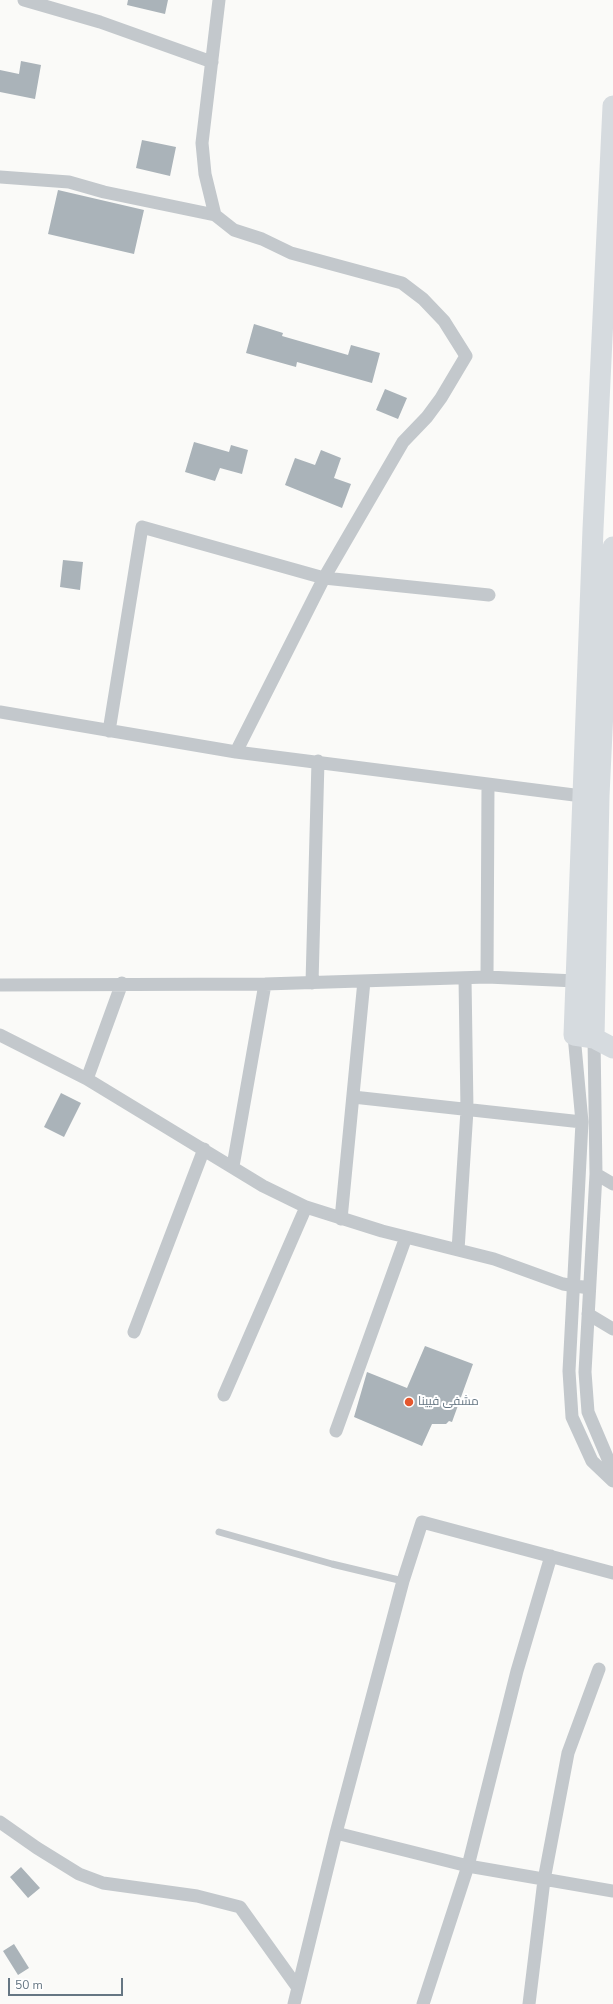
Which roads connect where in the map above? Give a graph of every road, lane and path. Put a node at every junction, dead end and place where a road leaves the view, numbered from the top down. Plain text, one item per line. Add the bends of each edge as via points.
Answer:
1 (24, 0) edge
2 (219, 0) edge
3 (212, 62) junction
4 (613, 106) edge
5 (0, 177) edge
6 (214, 215) junction
7 (605, 478) edge
8 (593, 529) junction
9 (613, 537) edge
10 (613, 547) edge
11 (324, 578) junction
12 (489, 595) dead end
13 (0, 712) edge
14 (109, 731) junction
15 (236, 752) junction
16 (318, 761) junction
17 (488, 784) junction
18 (582, 796) junction
19 (465, 978) junction
20 (487, 978) junction
21 (364, 981) junction
22 (576, 981) junction
23 (312, 982) junction
24 (122, 983) junction
25 (265, 984) junction
26 (0, 985) edge
27 (0, 1035) edge
28 (584, 1036) junction
29 (613, 1048) edge
30 (87, 1079) junction
31 (353, 1097) junction
32 (467, 1110) junction
33 (582, 1122) junction
34 (204, 1149) junction
35 (233, 1166) junction
36 (596, 1174) junction
37 (613, 1184) edge
38 (306, 1207) junction
39 (341, 1219) junction
40 (406, 1237) junction
41 (458, 1250) junction
42 (573, 1286) junction
43 (589, 1288) junction
44 (588, 1314) junction
45 (613, 1329) edge
46 (134, 1332) dead end
47 (224, 1395) dead end
48 (336, 1431) dead end
49 (613, 1471) edge
50 (613, 1481) edge
51 (219, 1532) dead end
52 (551, 1556) junction
53 (613, 1573) edge
54 (403, 1581) junction
55 (599, 1669) dead end
56 (0, 1822) edge
57 (336, 1833) junction
58 (468, 1866) junction
59 (544, 1880) junction
60 (613, 1892) edge
61 (298, 1988) junction
62 (294, 2004) edge
63 (423, 2004) edge
64 (529, 2004) edge

1 - 3 street via 100,22
2 - 3 street
3 - 6 street via 202,143 205,174
4 - 7 main road
5 - 6 street via 69,182
6 - 11 street via 234,230 262,239 291,253 402,283 423,299 444,321 466,356 441,398 403,442
7 - 8 main road
8 - 9 main road
8 - 18 main road
10 - 28 main road
11 - 12 street
11 - 14 street via 142,527
11 - 15 street
13 - 14 street
14 - 15 street
15 - 16 street
16 - 17 street
16 - 23 street
17 - 18 street
17 - 20 street
18 - 22 main road
19 - 20 street
19 - 21 street
19 - 32 street
20 - 22 street
21 - 23 street
21 - 31 street
22 - 28 main road
23 - 25 street
24 - 25 street
24 - 26 street
24 - 30 street
25 - 35 street
27 - 30 street
28 - 29 main road
28 - 33 street
28 - 36 street
30 - 34 street
31 - 32 street
31 - 39 street
32 - 33 street
32 - 41 street
33 - 42 street
34 - 35 street
34 - 46 street
35 - 38 street via 263,1186
36 - 37 street
36 - 43 street
38 - 39 street
38 - 47 street
39 - 40 street
40 - 41 street
40 - 48 street
41 - 42 street via 518,1266 550,1280
42 - 43 street
42 - 50 street via 569,1371 572,1417 592,1461
43 - 44 street
44 - 45 street
44 - 49 street via 585,1372 588,1412
51 - 54 lane
52 - 53 street
52 - 54 street via 422,1522
52 - 58 street via 517,1671
54 - 57 street
55 - 59 street via 568,1753
56 - 61 street via 80,1874 103,1883 197,1896 240,1907
57 - 58 street
57 - 61 street
58 - 59 street
58 - 63 street
59 - 60 street
59 - 64 street
61 - 62 street

